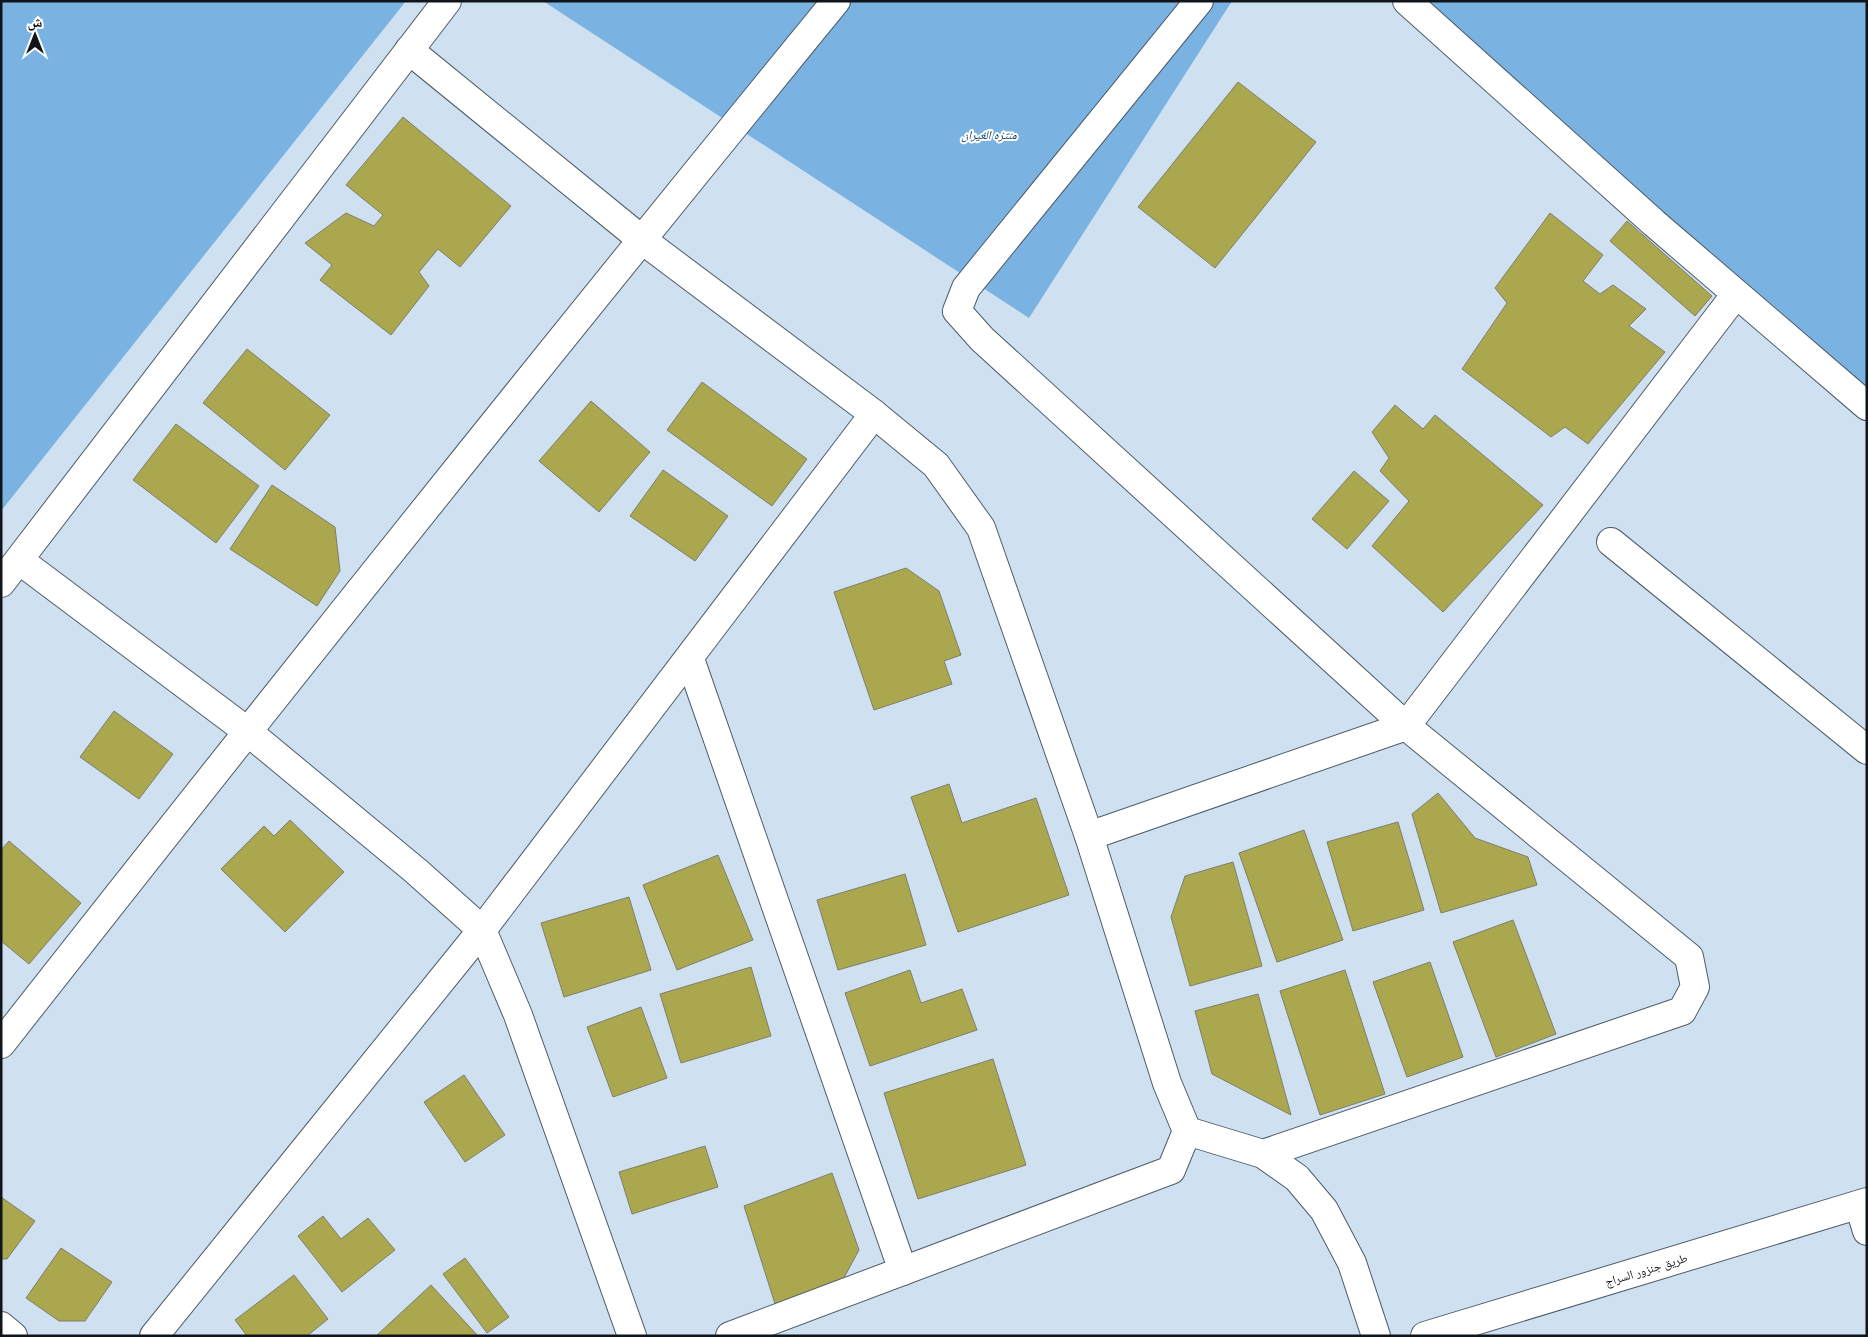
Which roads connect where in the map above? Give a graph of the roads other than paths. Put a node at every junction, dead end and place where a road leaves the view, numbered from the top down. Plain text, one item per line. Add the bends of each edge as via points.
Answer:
1 (447, 1) edge
2 (836, 1) edge
3 (1199, 1) edge
4 (1407, 1) edge
5 (410, 50) junction
6 (641, 240) junction
7 (1736, 294) junction
8 (1867, 406) edge
9 (874, 414) junction
10 (1611, 542) dead end
11 (19, 560) junction
12 (1, 582) edge
13 (690, 658) junction
14 (1406, 726) junction
15 (247, 731) junction
16 (1867, 750) edge
17 (1089, 836) junction
18 (482, 930) junction
19 (1, 1044) edge
20 (1187, 1131) junction
21 (1263, 1154) junction
22 (1863, 1203) edge
23 (1867, 1231) edge
24 (903, 1271) junction
25 (1, 1326) edge
26 (13, 1336) edge
27 (154, 1336) edge
28 (632, 1336) edge
29 (730, 1336) edge
30 (1376, 1336) edge
31 (1425, 1336) edge

1 - 5 street
2 - 6 street
3 - 14 street via 966,288 957,311 982,339
4 - 7 street
5 - 6 street
5 - 11 street
6 - 9 street
6 - 15 street
7 - 8 street
7 - 14 street
9 - 13 street
9 - 17 street via 936,465 981,528
10 - 16 street
11 - 12 street
11 - 15 street
13 - 18 street
13 - 24 street
14 - 17 street
14 - 21 street via 1690,957 1695,986 1682,1011
15 - 18 street
15 - 19 street
17 - 20 street via 1167,1083
18 - 27 street
18 - 28 street via 518,1015
20 - 21 street
20 - 24 street via 1171,1170
21 - 30 street via 1298,1178 1324,1210 1352,1263
22 - 23 street
22 - 31 street, طريق جنزور السراج
24 - 29 street
25 - 26 street

